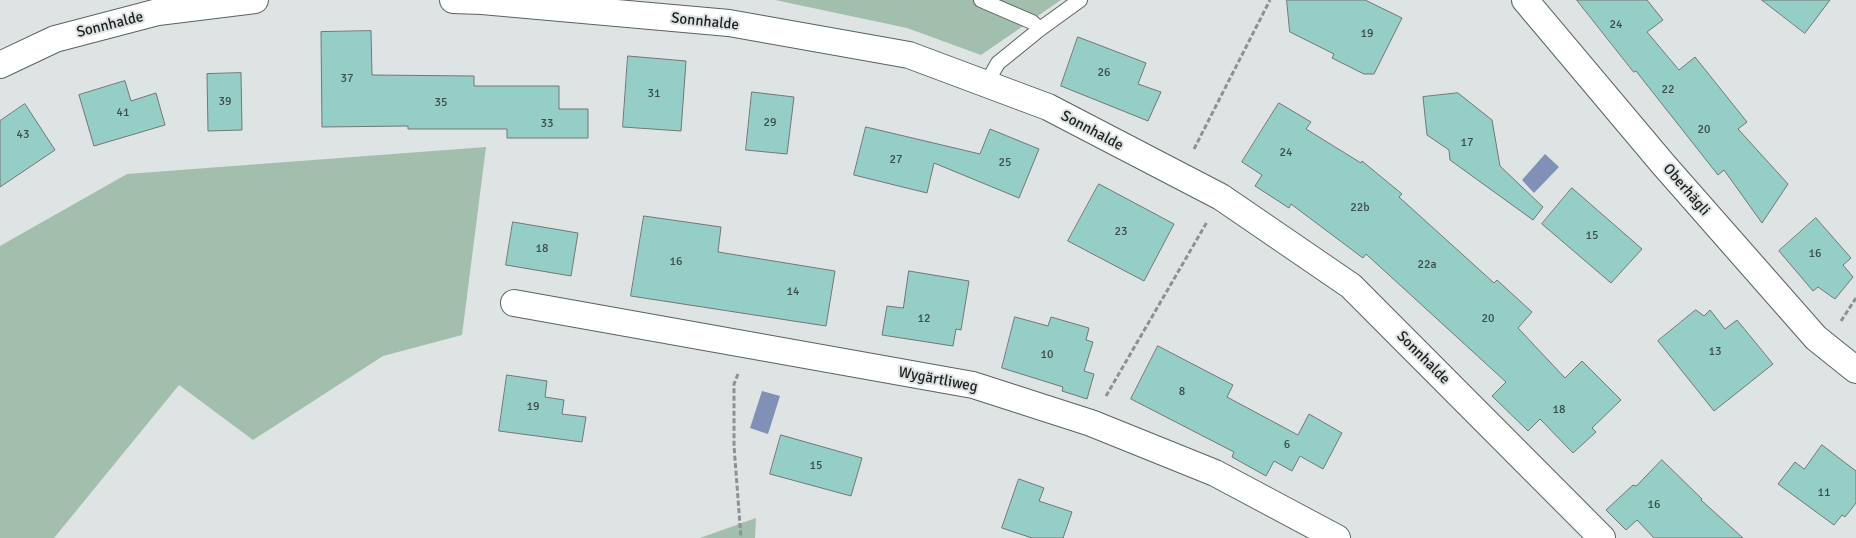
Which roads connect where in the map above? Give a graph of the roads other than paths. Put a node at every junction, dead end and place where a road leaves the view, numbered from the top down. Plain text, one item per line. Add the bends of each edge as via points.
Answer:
1 (255, 0) edge
2 (453, 0) edge
3 (981, 0) edge
4 (1080, 0) edge
5 (1525, 0) edge
6 (1040, 29) junction
7 (0, 65) edge
8 (986, 84) junction
9 (514, 303) dead end
10 (1856, 370) edge
11 (1337, 538) edge
12 (1602, 538) edge

1 - 7 street, Sonnhalde via 158,12 56,39
2 - 8 street, Sonnhalde via 729,23 909,55
3 - 6 lane via 1032,22
4 - 6 lane
5 - 10 street, Oberhägli via 1816,338
6 - 8 lane via 998,63
8 - 12 street, Sonnhalde via 1048,107 1221,197 1351,286
9 - 11 street, Wygärtliweg via 973,385 1091,423 1215,473

